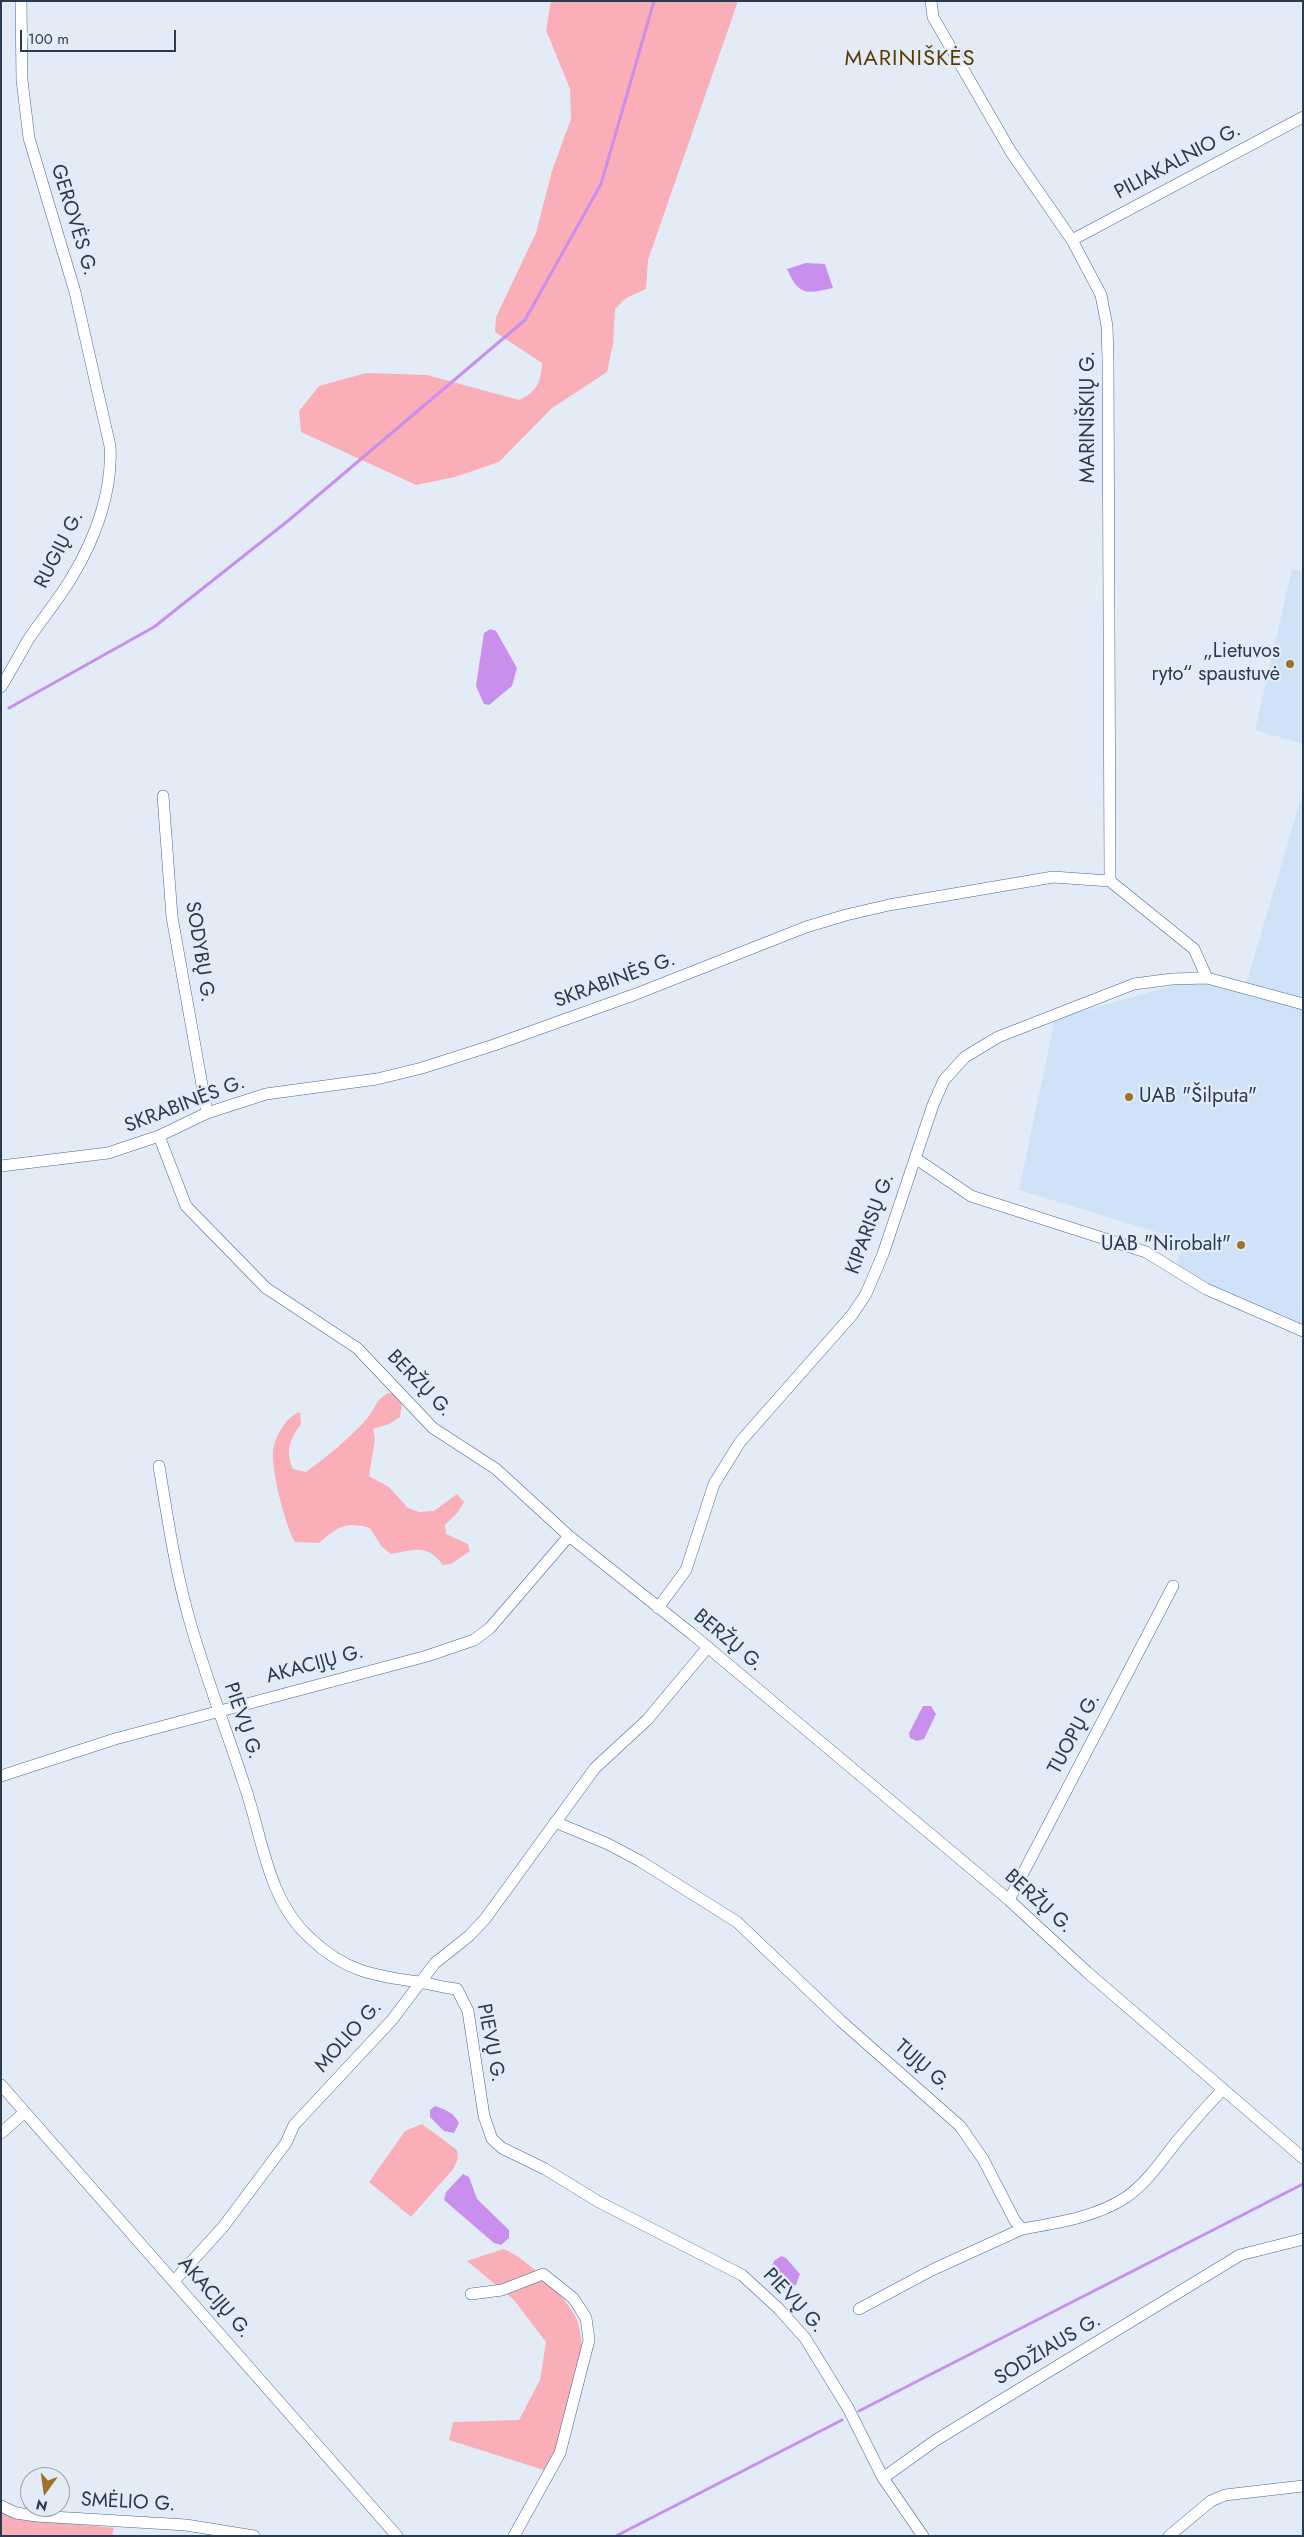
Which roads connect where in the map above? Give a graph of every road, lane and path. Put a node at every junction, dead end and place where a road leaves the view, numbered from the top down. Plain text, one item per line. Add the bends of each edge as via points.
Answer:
1 (21, 1) edge
2 (931, 1) edge
3 (1303, 117) edge
4 (1072, 240) junction
5 (110, 446) joint
6 (1, 687) edge
7 (163, 796) dead end
8 (1110, 881) junction
9 (1207, 978) junction
10 (1303, 1004) edge
11 (207, 1113) junction
12 (159, 1136) junction
13 (914, 1158) junction
14 (1, 1166) edge
15 (1303, 1331) edge
16 (159, 1466) dead end
17 (568, 1536) junction
18 (1174, 1586) dead end
19 (658, 1608) junction
20 (708, 1648) junction
21 (217, 1711) junction
22 (1, 1776) edge
23 (555, 1822) junction
24 (1009, 1900) junction
25 (421, 1983) junction
26 (1, 2085) edge
27 (1224, 2089) junction
28 (25, 2112) junction
29 (1, 2133) edge
30 (1303, 2158) edge
31 (1022, 2229) junction
32 (1303, 2239) edge
33 (174, 2281) junction
34 (471, 2294) dead end
35 (859, 2309) dead end
36 (883, 2478) junction
37 (1303, 2486) edge
38 (1, 2506) edge
39 (254, 2536) edge
40 (397, 2536) edge
41 (514, 2536) edge
42 (923, 2536) edge
43 (1169, 2536) edge

1 - 5 street, GEROVĖS G. via 22,87 29,138 75,292
2 - 4 street, MARINIŠKIŲ G. via 933,17 1010,152
3 - 4 street, PILIAKALNIO G.
4 - 8 street, MARINIŠKIŲ G. via 1101,295 1107,326
5 - 6 street, RUGIŲ G. via 109,482 90,542 72,577
7 - 11 street, SODYBŲ G. via 172,917
8 - 9 street via 1194,949
8 - 11 street, SKRABINĖS G. via 1053,877 846,915 806,927 636,994 457,1058 377,1079 266,1094
9 - 10 street, KIPARISŲ G.
9 - 13 street, KIPARISŲ G. via 1134,984 998,1037 965,1057 944,1080
11 - 12 street, SKRABINĖS G.
12 - 14 street, SKRABINĖS G. via 108,1154
12 - 17 street, BERŽŲ G. via 186,1206 266,1288 357,1348 433,1428 496,1469
13 - 15 street via 971,1196 1146,1252 1206,1289
13 - 19 street, KIPARISŲ G. via 883,1254 866,1294 852,1315 740,1442 714,1484 686,1570
16 - 21 street, PIEVŲ G. via 176,1566
17 - 19 street, BERŽŲ G.
17 - 21 street, AKACIJŲ G. via 490,1628 474,1640 427,1656
18 - 24 street, TUOPŲ G.
19 - 20 street, BERŽŲ G.
20 - 23 street, MOLIO G. via 647,1720 595,1768
20 - 24 street, BERŽŲ G.
21 - 22 street, AKACIJŲ G. via 115,1738
21 - 25 street, PIEVŲ G. via 245,1786 269,1873 296,1923 347,1966 376,1977
23 - 25 street, MOLIO G. via 485,1920 435,1963
23 - 31 street, TUJŲ G. via 624,1852 737,1922 841,2021 960,2126 983,2159
24 - 27 street, BERŽŲ G.
25 - 33 street, MOLIO G. via 392,2020 294,2125 286,2142 223,2227
25 - 36 street, PIEVŲ G. via 456,1989 468,2011 484,2116 492,2139 502,2148 545,2169 599,2202 742,2274 779,2308 809,2345 848,2408
26 - 28 street, AKACIJŲ G.
27 - 30 street, BERŽŲ G.
27 - 31 street via 1203,2109 1150,2175 1126,2197 1108,2207 1061,2222
28 - 29 street
28 - 33 street, AKACIJŲ G.
31 - 35 street via 932,2270
32 - 36 street, SODŽIAUS G. via 1240,2254 944,2435
33 - 40 street, AKACIJŲ G.
34 - 41 street via 502,2290 543,2274 573,2298 588,2328 588,2353 560,2453
36 - 42 street
37 - 43 street via 1224,2495 1211,2501
38 - 39 street, SMĖLIO G. via 16,2513 36,2516 186,2525

